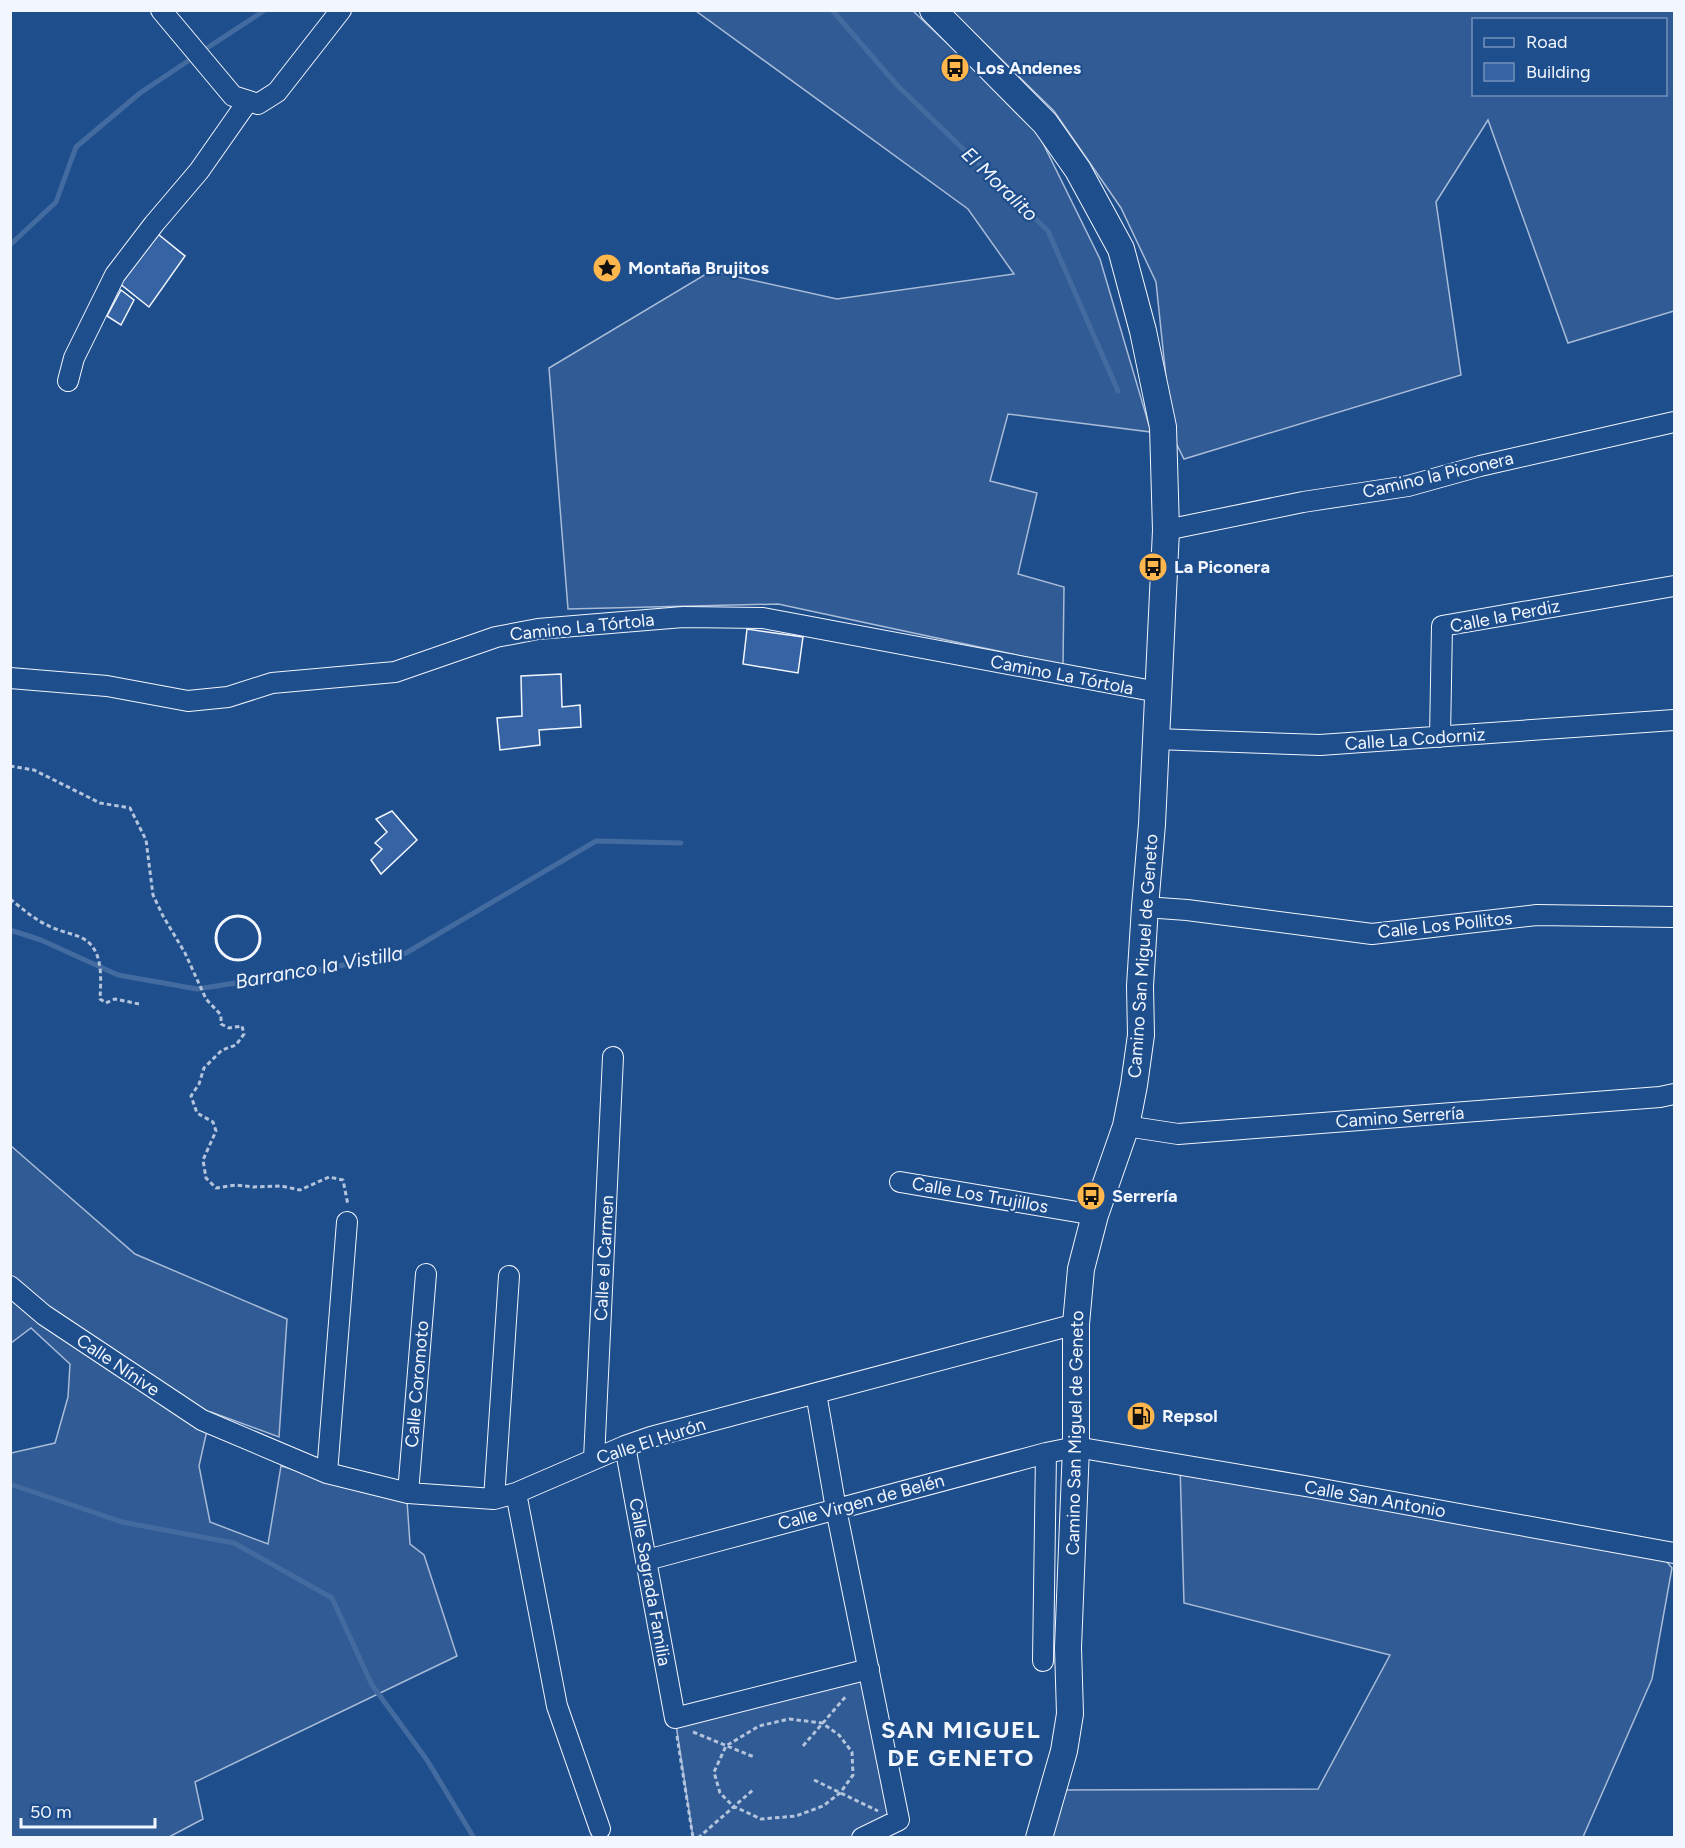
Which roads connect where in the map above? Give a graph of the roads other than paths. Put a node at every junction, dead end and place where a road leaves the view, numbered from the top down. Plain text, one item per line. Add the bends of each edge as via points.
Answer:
1 (161, 10) edge
2 (341, 10) edge
3 (933, 10) edge
4 (248, 101) junction
5 (68, 381) dead end
6 (1674, 422) edge
7 (1166, 530) junction
8 (1674, 586) edge
9 (10, 678) edge
10 (1158, 693) junction
11 (1674, 720) edge
12 (1440, 737) junction
13 (1156, 739) junction
14 (1145, 908) junction
15 (1674, 917) edge
16 (613, 1057) dead end
17 (1674, 1094) edge
18 (1126, 1126) junction
19 (900, 1182) dead end
20 (1095, 1215) junction
21 (347, 1222) road end
22 (426, 1274) dead end
23 (509, 1276) dead end
24 (10, 1286) edge
25 (1076, 1324) junction
26 (816, 1393) junction
27 (232, 1433) joint
28 (626, 1446) junction
29 (1076, 1448) junction
30 (1047, 1453) junction
31 (594, 1459) junction
32 (327, 1473) junction
33 (408, 1493) junction
34 (516, 1493) junction
35 (494, 1499) junction
36 (837, 1509) junction
37 (1674, 1553) edge
38 (647, 1560) junction
39 (1043, 1661) dead end
40 (869, 1670) junction
41 (600, 1829) dead end
42 (862, 1838) edge
43 (1038, 1838) edge

1 - 4 street via 233,96
2 - 4 street via 277,92 258,104
3 - 7 main road, Camino San Miguel de Geneto via 1045,123 1078,170 1121,249 1163,427
4 - 5 street via 199,171 115,275 74,358
6 - 7 street, Camino la Piconera via 1408,486 1303,502
7 - 10 main road, Camino San Miguel de Geneto
8 - 12 street, Calle la Perdiz via 1442,626
9 - 10 street, Camino La Tórtola via 107,686 188,701 228,697 272,683 395,672 496,637 538,629 683,617 763,618
10 - 13 main road, Camino San Miguel de Geneto
11 - 12 street, Calle La Codorniz
12 - 13 street, Calle La Codorniz via 1320,745
13 - 14 main road, Camino San Miguel de Geneto
14 - 15 street, Calle Los Pollitos via 1372,934 1537,915
14 - 18 main road, Camino San Miguel de Geneto via 1141,1035
16 - 31 street, Calle el Carmen
17 - 18 street, Camino Serrería via 1178,1134
18 - 20 main road, Camino San Miguel de Geneto
19 - 20 street, Calle Los Trujillos
20 - 25 main road, Camino San Miguel de Geneto via 1081,1269
21 - 32 street
22 - 33 street, Calle Coromoto
23 - 35 street
24 - 27 street, Calle Nínive via 44,1315 135,1377 202,1420
25 - 26 street, Calle El Hurón
25 - 29 main road, Camino San Miguel de Geneto
26 - 28 street, Calle El Hurón
26 - 36 street
27 - 32 street, Calle El Hurón
28 - 31 street, Calle El Hurón
28 - 38 street, Calle Sagrada Familia
29 - 30 street, Calle Virgen de Belén
29 - 37 street, Calle San Antonio
29 - 43 main road, Camino San Miguel de Geneto via 1068,1648 1070,1714 1064,1751
30 - 36 street, Calle Virgen de Belén
30 - 39 street
31 - 34 street, Calle El Hurón
32 - 33 street, Calle El Hurón
33 - 35 street, Calle El Hurón
34 - 35 street, Calle El Hurón
34 - 41 street via 557,1706
36 - 38 street, Calle Virgen de Belén
36 - 40 street
38 - 40 street, Calle Sagrada Familia via 675,1722
40 - 42 street via 898,1820

